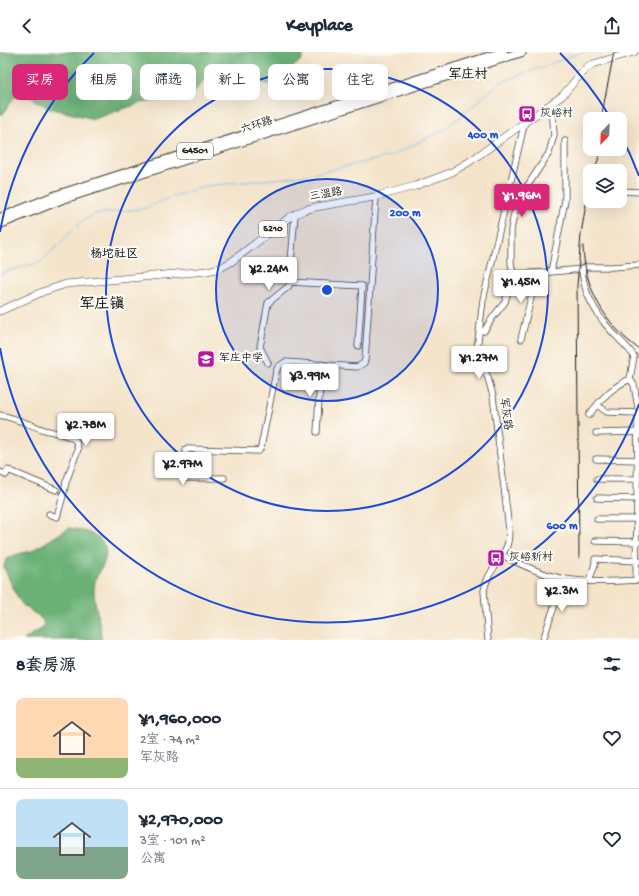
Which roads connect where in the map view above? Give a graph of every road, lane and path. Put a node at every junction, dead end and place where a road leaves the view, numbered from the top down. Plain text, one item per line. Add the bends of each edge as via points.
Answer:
1 (503, 52) edge
2 (522, 52) edge
3 (634, 52) edge
4 (391, 91) junction
5 (547, 106) junction
6 (525, 120) junction
7 (565, 141) dead end
8 (627, 192) edge
9 (639, 192) edge
10 (376, 197) junction
11 (295, 214) junction
12 (0, 218) edge
13 (0, 224) edge
14 (639, 265) edge
15 (582, 269) junction
16 (551, 272) junction
17 (537, 273) junction
18 (513, 274) junction
19 (289, 282) junction
20 (1, 311) edge
21 (484, 332) dead end
22 (521, 339) dead end
23 (358, 346) dead end
24 (639, 351) edge
25 (634, 356) junction
26 (268, 363) dead end
27 (321, 364) junction
28 (630, 379) junction
29 (597, 405) junction
30 (639, 413) edge
31 (0, 415) edge
32 (589, 415) dead end
33 (317, 432) dead end
34 (638, 432) edge
35 (596, 433) dead end
36 (596, 459) dead end
37 (638, 460) edge
38 (0, 472) edge
39 (224, 478) dead end
40 (597, 479) dead end
41 (638, 479) edge
42 (56, 490) dead end
43 (596, 498) dead end
44 (638, 499) edge
45 (49, 514) dead end
46 (638, 519) edge
47 (597, 520) dead end
48 (595, 541) dead end
49 (638, 542) edge
50 (502, 556) junction
51 (638, 561) edge
52 (565, 579) junction
53 (638, 580) edge
54 (589, 581) junction
55 (488, 640) edge
56 (543, 640) edge

1 - 4 highway, 六环路 / G4501
2 - 4 highway, 六环路 / G4501
3 - 5 main road, 三温路 / S210 via 587,67 562,96
4 - 12 highway, 六环路 / G4501 via 57,195
4 - 13 highway, 六环路 / G4501 via 60,200
5 - 6 main road, 三温路 / S210
5 - 18 street via 553,119 554,135 549,153 524,191 514,214 511,230
6 - 10 main road, 三温路 / S210 via 450,173
6 - 50 street, 军灰路 via 483,300 477,349 492,392 500,450 509,529 508,542
7 - 16 street via 565,200
8 - 9 street
10 - 11 main road, 三温路 / S210 via 316,207
10 - 27 street via 365,360 357,367
11 - 19 street
11 - 20 main road, 三温路 / S210 via 220,268 207,272 66,284
14 - 15 street
15 - 16 street
15 - 25 street via 583,283 590,300 603,321
16 - 17 street
17 - 18 street
17 - 22 street
18 - 21 street via 506,302
19 - 23 street via 362,286
19 - 26 street via 289,286 268,303 260,346
24 - 25 street
25 - 28 street
27 - 33 street
27 - 39 street via 285,362 278,366 259,451 186,449 185,478
28 - 29 street via 617,386
28 - 30 street via 634,386
29 - 30 street via 607,412
29 - 32 street
30 - 34 street
31 - 45 street via 67,436 77,444 78,449 57,517
34 - 35 street
34 - 37 street
36 - 37 street
37 - 41 street
38 - 42 street via 6,475 8,470
40 - 41 street
41 - 44 street
43 - 44 street
44 - 46 street
46 - 47 street
46 - 49 street
48 - 49 street
49 - 51 street
50 - 52 street
50 - 55 street, 军灰路 via 490,572 485,585
51 - 53 street
51 - 54 street via 595,560
52 - 54 street
52 - 56 street
53 - 54 street

